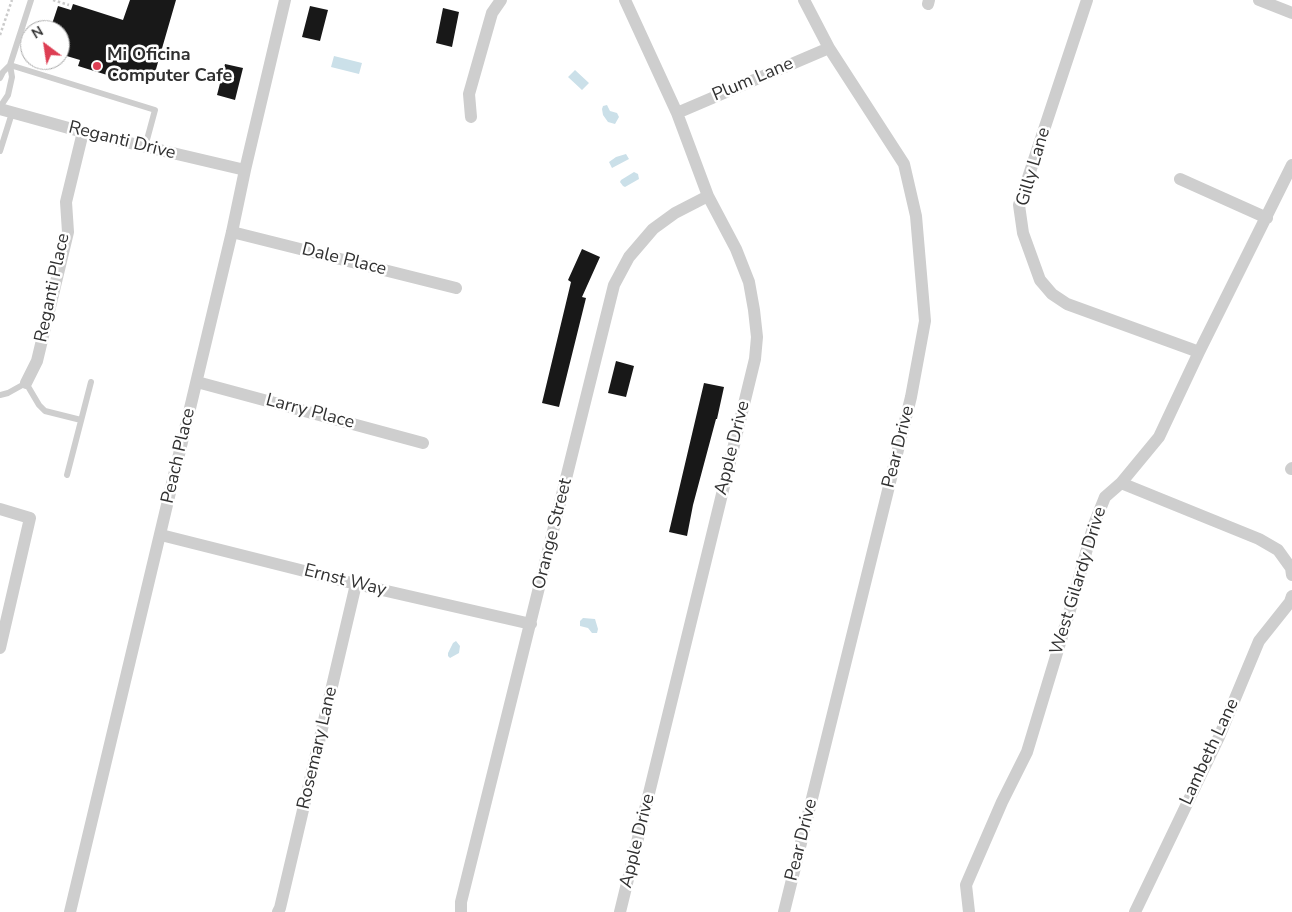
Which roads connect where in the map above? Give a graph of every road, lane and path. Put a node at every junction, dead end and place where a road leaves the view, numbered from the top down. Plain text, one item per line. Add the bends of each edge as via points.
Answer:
1 (12, 0) edge
2 (31, 0) edge
3 (52, 0) edge
4 (285, 0) edge
5 (501, 0) edge
6 (625, 0) edge
7 (804, 0) edge
8 (1088, 0) edge
9 (1259, 0) edge
10 (69, 5) dead end
11 (1292, 13) edge
12 (0, 35) edge
13 (829, 48) junction
14 (10, 65) junction
15 (0, 75) edge
16 (4, 110) edge
17 (677, 113) junction
18 (471, 117) dead end
19 (83, 132) junction
20 (145, 147) junction
21 (0, 151) edge
22 (1292, 165) edge
23 (245, 170) junction
24 (1180, 180) dead end
25 (708, 196) junction
26 (1267, 218) junction
27 (232, 232) junction
28 (456, 288) dead end
29 (1199, 352) junction
30 (91, 382) dead end
31 (197, 382) junction
32 (26, 383) junction
33 (0, 396) edge
34 (81, 420) junction
35 (423, 443) dead end
36 (67, 475) dead end
37 (1121, 483) junction
38 (0, 509) edge
39 (161, 534) junction
40 (1292, 575) edge
41 (356, 584) junction
42 (1292, 596) edge
43 (531, 624) junction
44 (0, 648) edge
45 (70, 912) edge
46 (278, 912) edge
47 (462, 912) edge
48 (620, 912) edge
49 (784, 912) edge
50 (969, 912) edge
51 (1134, 912) edge

1 - 12 path
2 - 14 lane
3 - 10 path
4 - 23 street, Peach Place
5 - 18 street via 492,13 469,94
6 - 17 street, Apple Drive
7 - 13 street, Pear Drive
8 - 29 street, Gilly Lane via 1019,205 1023,233 1040,280 1052,294 1067,304
9 - 11 street
13 - 17 street, Plum Lane
13 - 49 street, Pear Drive via 904,164 916,216 925,321 911,397
14 - 15 lane
14 - 16 lane via 12,77
14 - 20 lane via 154,110
16 - 19 street, Reganti Drive
16 - 21 lane
17 - 25 street, Apple Drive
19 - 20 street, Reganti Drive
19 - 32 street, Reganti Place via 66,202 68,232 37,362
20 - 23 street, Reganti Drive
22 - 26 street, West Gilardy Drive
23 - 27 street, Peach Place
24 - 26 street
25 - 43 street, Orange Street via 675,213 654,229 629,257 614,285
25 - 48 street, Apple Drive via 749,282 757,336 755,359
26 - 29 street, West Gilardy Drive
27 - 28 street, Dale Place
27 - 31 street, Peach Place
29 - 37 street, West Gilardy Drive via 1159,437
30 - 34 lane
31 - 35 street, Larry Place
31 - 39 street, Peach Place
32 - 33 lane
32 - 34 lane via 45,411
34 - 36 lane
37 - 40 street via 1259,539 1278,550 1291,568
37 - 50 street, West Gilardy Drive via 1105,497 1093,527 1027,752 966,885
38 - 44 street via 30,518
39 - 41 street, Ernst Way
39 - 45 street, Peach Place
41 - 43 street, Ernst Way
41 - 46 street, Rosemary Lane
42 - 51 street, Lambeth Lane via 1259,641 1219,737
43 - 47 street, Orange Street via 461,902

